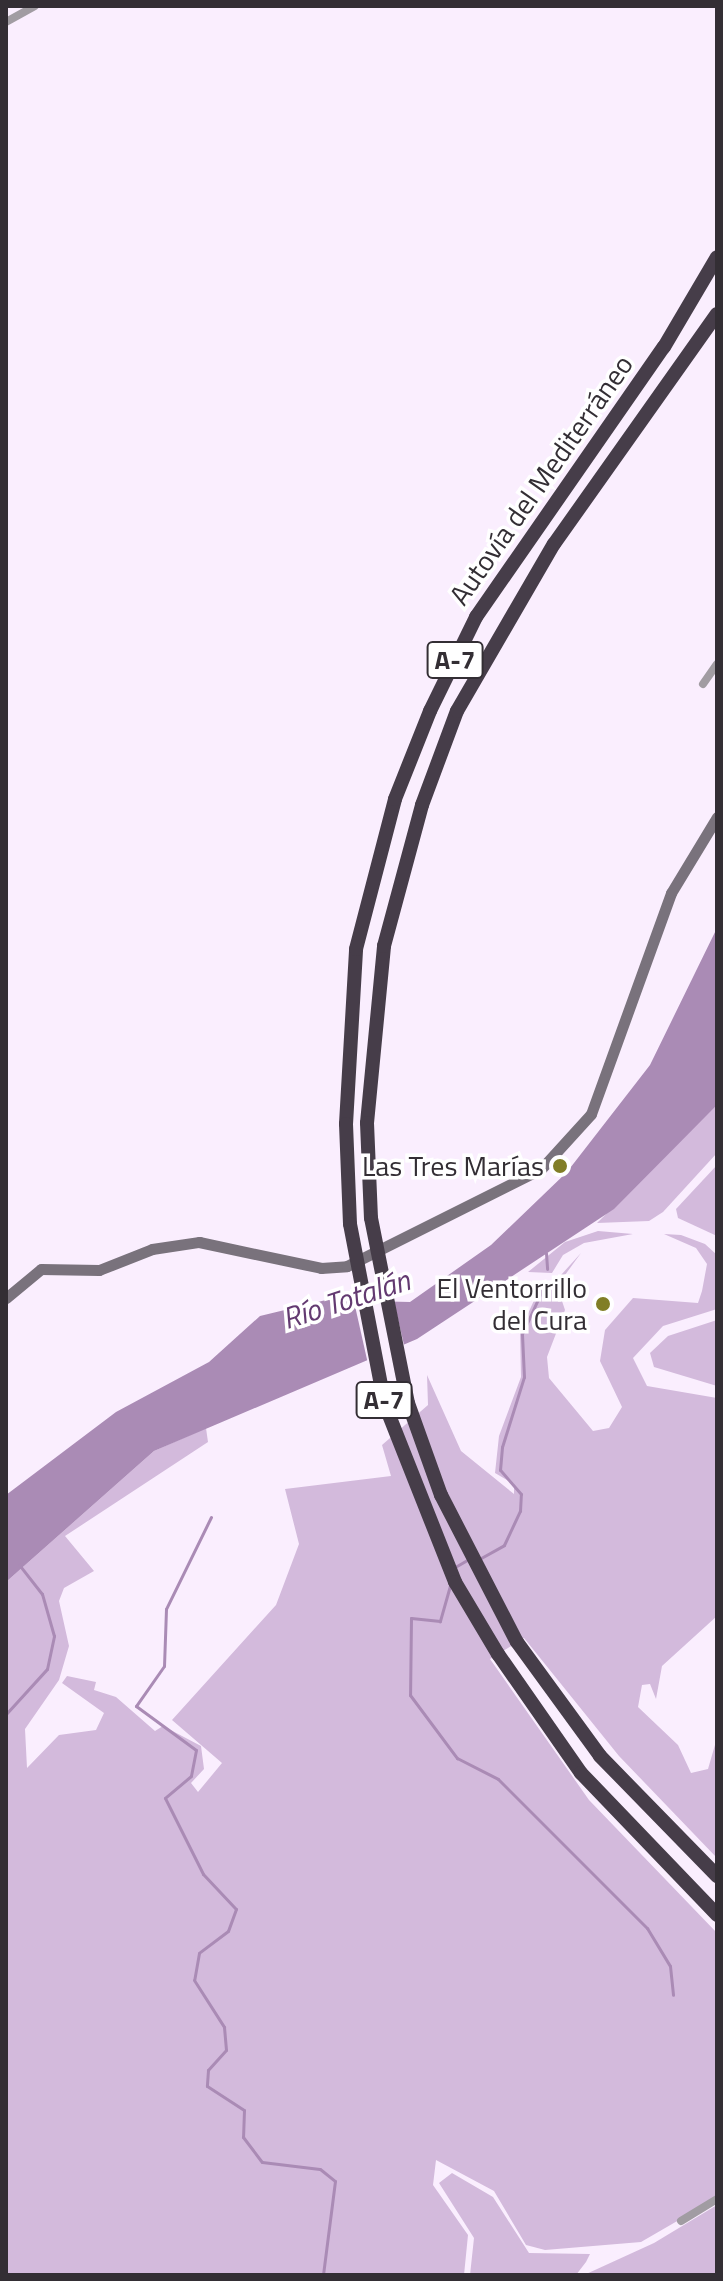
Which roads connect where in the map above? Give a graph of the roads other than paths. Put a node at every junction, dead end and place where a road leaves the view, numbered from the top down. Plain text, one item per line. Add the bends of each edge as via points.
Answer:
1 (35, 6) edge
2 (6, 22) edge
3 (717, 257) edge
4 (717, 314) edge
5 (717, 664) edge
6 (703, 684) dead end
7 (717, 817) edge
8 (6, 1298) edge
9 (717, 1876) edge
10 (717, 1915) edge
11 (717, 2199) edge
12 (681, 2221) dead end

1 - 2 street
3 - 10 highway, Autovía del Mediterráneo / A-7, bridge via 664,347 476,617 430,711 395,799 356,949 346,1124 350,1224 385,1405 455,1582 581,1773
4 - 9 highway, Autovía del Mediterráneo / A-7, bridge via 554,544 457,711 417,819 384,946 367,1123 371,1218 408,1403 441,1495 517,1642 600,1756
5 - 6 street
7 - 8 street via 671,893 600,1094 577,1132 541,1169 369,1259 321,1268 199,1242 152,1249 99,1270 41,1269
11 - 12 street

